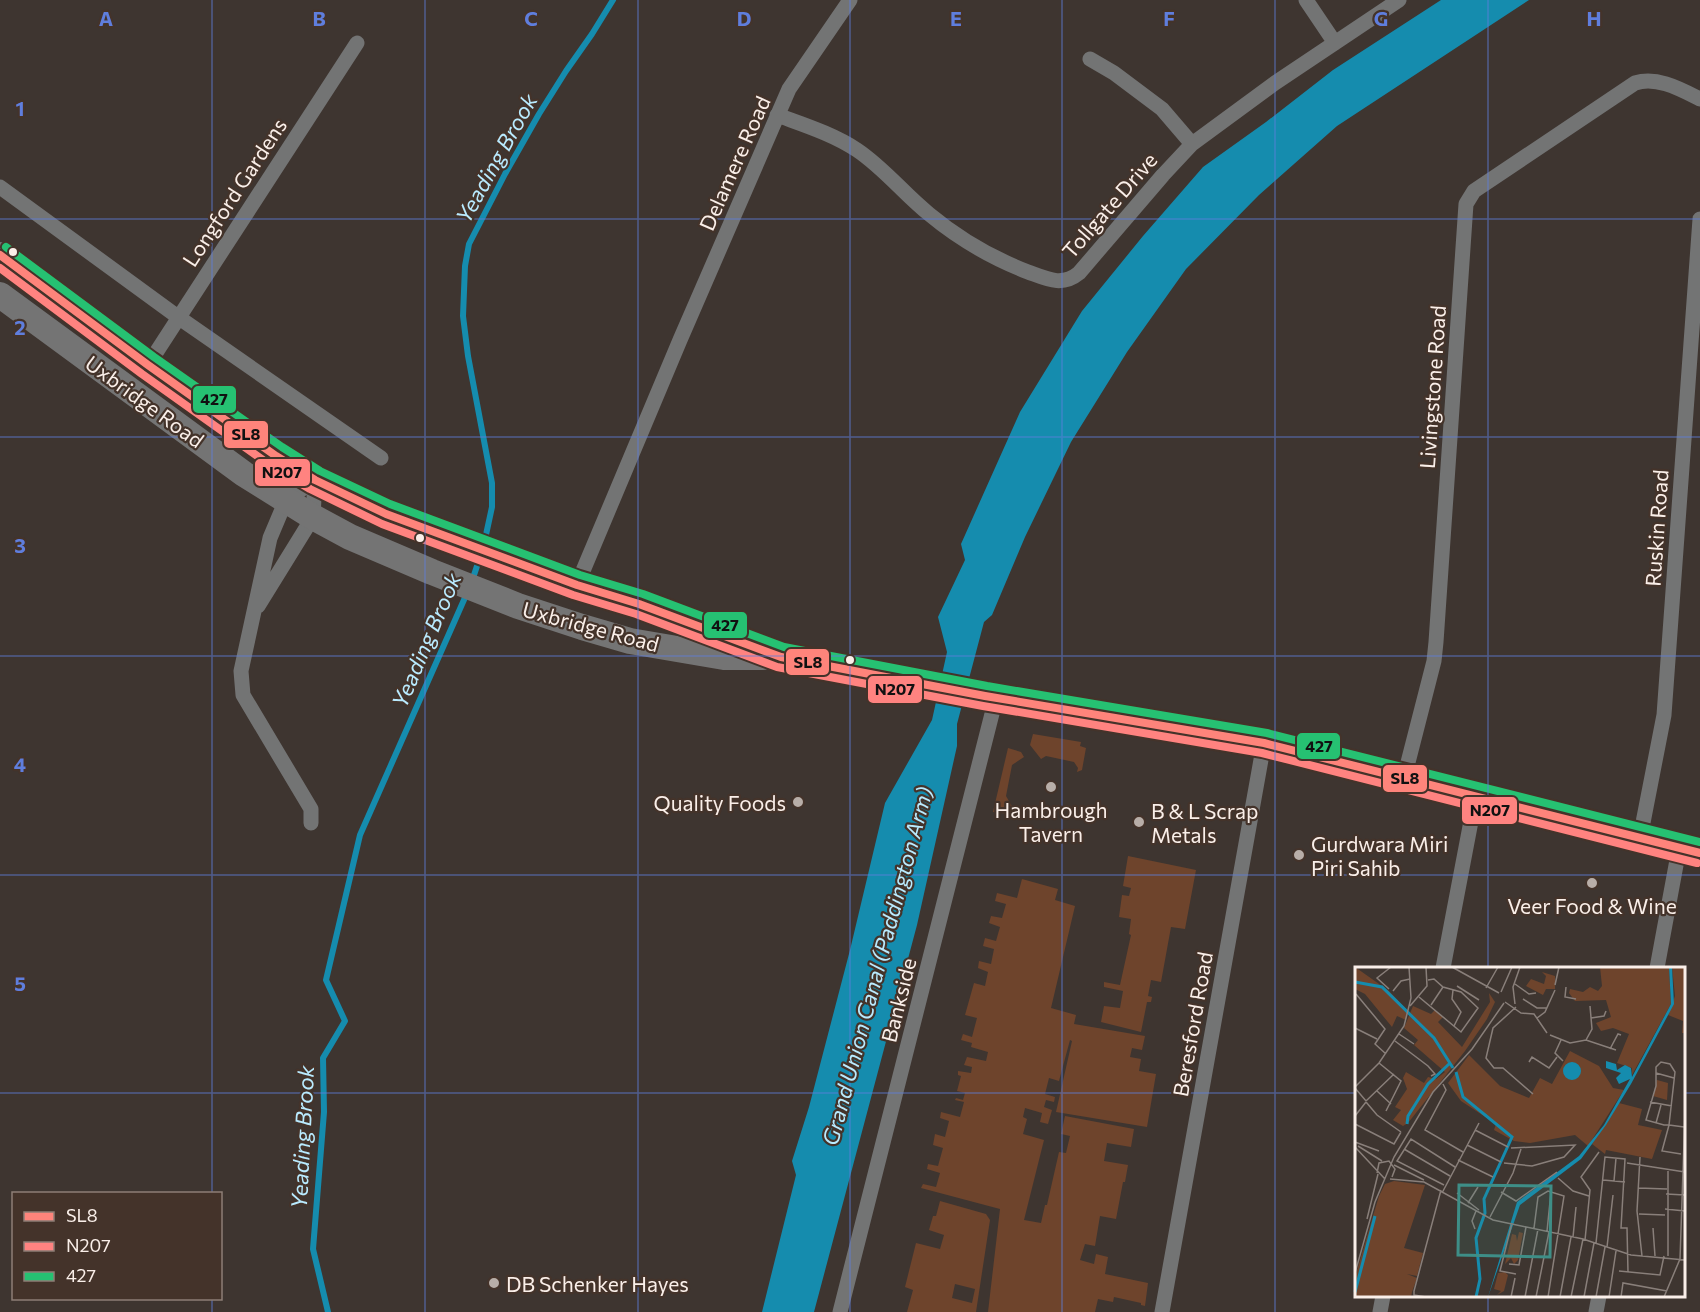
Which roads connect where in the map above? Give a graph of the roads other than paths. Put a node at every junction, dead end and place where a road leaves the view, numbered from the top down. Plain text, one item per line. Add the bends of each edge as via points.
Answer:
1 (850, 0) edge
2 (1305, 0) edge
3 (1399, 0) edge
4 (357, 43) dead end
5 (1335, 43) junction
6 (1090, 59) dead end
7 (1700, 99) edge
8 (777, 115) junction
9 (1192, 144) junction
10 (0, 187) edge
11 (1700, 219) edge
12 (0, 255) edge
13 (0, 295) edge
14 (178, 316) junction
15 (148, 365) junction
16 (381, 458) dead end
17 (315, 480) junction
18 (286, 500) junction
19 (313, 517) junction
20 (512, 561) junction
21 (577, 585) junction
22 (639, 604) junction
23 (518, 606) junction
24 (252, 616) junction
25 (630, 641) junction
26 (781, 657) junction
27 (990, 697) junction
28 (1264, 743) junction
29 (1404, 778) junction
30 (1476, 795) junction
31 (311, 823) dead end
32 (1640, 838) junction
33 (1690, 851) edge
34 (1443, 967) edge
35 (1658, 967) edge
36 (1383, 1297) edge
37 (1599, 1297) edge
38 (840, 1312) edge
39 (1162, 1312) edge
40 (1380, 1312) edge
41 (1596, 1312) edge

1 - 8 street, Delamere Road via 789,89
2 - 5 street
3 - 5 street, Tollgate Drive
4 - 14 street, Longford Gardens
5 - 9 street, Tollgate Drive
6 - 9 street via 1162,109
7 - 29 street, Livingstone Road via 1659,82 1635,82 1474,191 1466,204 1435,651
8 - 9 street, Tollgate Drive via 858,150 928,214 987,255 1061,282 1079,273
8 - 21 street, Delamere Road
10 - 14 street
11 - 32 street, Ruskin Road via 1664,715
12 - 15 main road, Uxbridge Road
13 - 18 main road, Uxbridge Road via 244,474
14 - 15 street, Longford Gardens
14 - 16 street
15 - 17 main road, Uxbridge Road
17 - 18 street
17 - 19 street
17 - 20 main road, Uxbridge Road via 386,514
18 - 19 main road, Uxbridge Road
18 - 24 street via 270,538
19 - 23 main road, Uxbridge Road via 350,537
19 - 24 street
20 - 21 main road, Uxbridge Road
20 - 23 main road via 512,593
21 - 22 main road, Uxbridge Road
22 - 25 main road via 639,628
22 - 26 main road, Uxbridge Road
23 - 25 main road, Uxbridge Road
24 - 31 street via 241,671 243,695 310,809
25 - 26 main road, Uxbridge Road via 724,657
26 - 27 main road
27 - 28 main road
27 - 38 street, Bankside
28 - 29 main road
28 - 39 street, Beresford Road
29 - 30 main road
30 - 32 main road
30 - 34 street
32 - 33 main road
33 - 35 street
36 - 40 street
37 - 41 street

